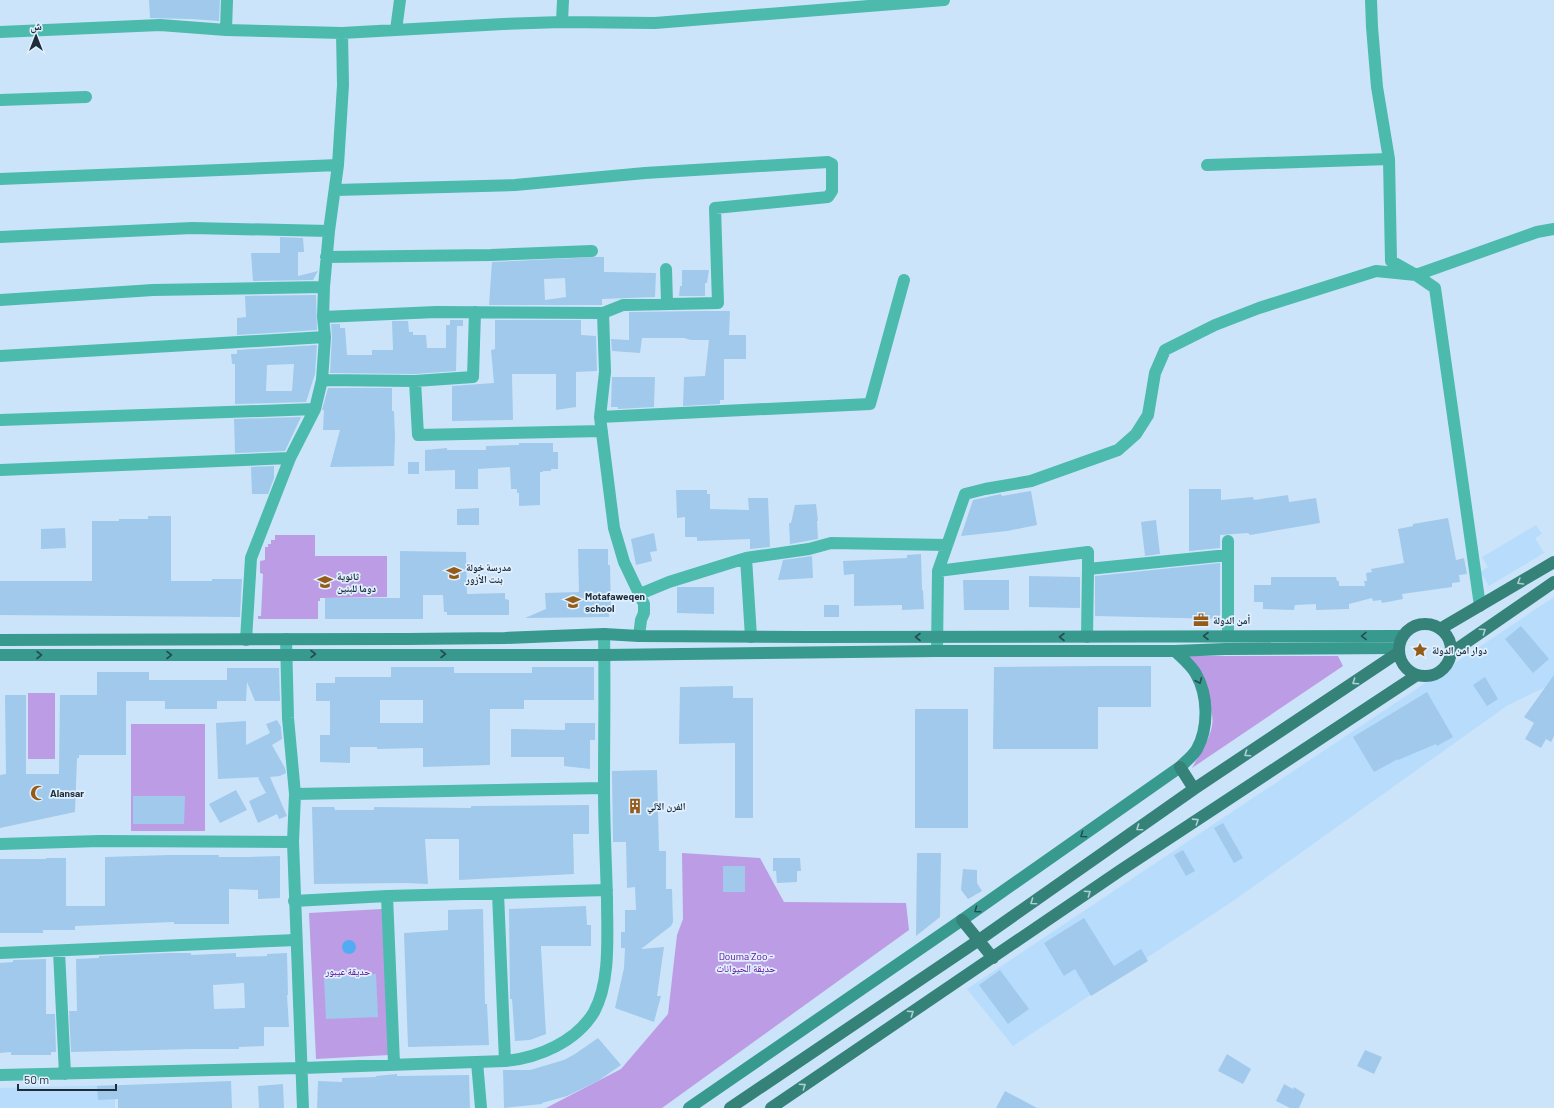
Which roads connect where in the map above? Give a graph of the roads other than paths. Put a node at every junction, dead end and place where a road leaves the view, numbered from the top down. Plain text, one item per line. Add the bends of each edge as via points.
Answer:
1 (227, 0) edge
2 (400, 0) edge
3 (563, 0) edge
4 (944, 0) edge
5 (1371, 0) edge
6 (562, 22) junction
7 (226, 30) junction
8 (396, 30) junction
9 (0, 32) edge
10 (342, 33) junction
11 (86, 97) dead end
12 (0, 100) edge
13 (1389, 159) junction
14 (338, 165) junction
15 (1207, 166) dead end
16 (0, 179) edge
17 (336, 190) junction
18 (1554, 229) edge
19 (329, 231) junction
20 (0, 237) edge
21 (592, 251) dead end
22 (326, 257) junction
23 (666, 269) dead end
24 (1416, 275) junction
25 (904, 280) dead end
26 (324, 286) junction
27 (0, 300) edge
28 (667, 304) junction
29 (475, 312) junction
30 (603, 313) junction
31 (323, 317) junction
32 (325, 337) junction
33 (0, 356) edge
34 (322, 380) junction
35 (415, 381) junction
36 (315, 409) junction
37 (600, 417) junction
38 (0, 420) edge
39 (602, 431) junction
40 (290, 458) junction
41 (0, 470) edge
42 (1228, 542) dead end
43 (947, 545) junction
44 (1228, 554) junction
45 (746, 558) junction
46 (1554, 562) edge
47 (1088, 569) junction
48 (938, 571) junction
49 (1554, 582) edge
50 (640, 594) junction
51 (1480, 606) junction
52 (1440, 629) junction
53 (604, 634) junction
54 (639, 636) junction
55 (1228, 636) junction
56 (1403, 636) junction
57 (750, 637) junction
58 (938, 637) junction
59 (1087, 637) junction
60 (286, 639) junction
61 (0, 640) edge
62 (246, 640) junction
63 (1398, 650) junction
64 (937, 651) junction
65 (1175, 651) junction
66 (1451, 653) junction
67 (286, 654) junction
68 (604, 654) junction
69 (0, 655) edge
70 (1417, 675) junction
71 (1180, 767) junction
72 (604, 788) junction
73 (1194, 789) junction
74 (295, 794) junction
75 (293, 842) junction
76 (0, 844) edge
77 (607, 890) junction
78 (498, 893) junction
79 (387, 896) junction
80 (294, 901) junction
81 (962, 920) junction
82 (296, 940) junction
83 (979, 940) junction
84 (59, 951) junction
85 (0, 952) edge
86 (993, 958) junction
87 (505, 1061) junction
88 (477, 1062) junction
89 (394, 1064) junction
90 (302, 1068) junction
91 (65, 1074) junction
92 (0, 1075) edge
93 (303, 1108) edge
94 (481, 1108) edge
95 (689, 1108) edge
96 (730, 1108) edge
97 (771, 1108) edge

1 - 7 street
2 - 8 street
3 - 6 street
4 - 6 street via 655,23
5 - 13 street via 1377,87
6 - 8 street
7 - 9 street via 160,25
7 - 10 street
8 - 10 street
10 - 14 street via 343,85
11 - 12 street
13 - 15 street
13 - 24 street via 1391,261
14 - 16 street
14 - 17 street
17 - 19 street
17 - 28 street via 515,185 645,173 828,162 832,164 832,191 828,196 714,208 718,303
18 - 24 street via 1537,232
19 - 20 street via 192,228
19 - 22 street
21 - 22 street
22 - 26 street
23 - 28 street
24 - 43 street via 1376,271 1259,308 1215,325 1165,350 1155,374 1148,415 1136,434 1118,450 1031,481 964,494
24 - 51 street via 1435,288
25 - 37 street via 870,404
26 - 27 street via 153,290
26 - 31 street
28 - 30 street via 623,305
29 - 30 street
29 - 31 street
29 - 35 street via 474,377
30 - 37 street via 605,372
31 - 32 street
32 - 33 street
32 - 34 street
34 - 35 street
34 - 36 street
35 - 39 street via 418,435
36 - 38 street
36 - 40 street
37 - 39 street
39 - 50 street via 614,528 624,562
40 - 41 street
40 - 62 street via 251,558
42 - 44 street
43 - 45 street via 831,543 809,549
43 - 48 street
44 - 47 street
44 - 55 street
45 - 50 street via 669,582
45 - 57 street
46 -> 51 main road
47 - 48 street via 1088,552
47 - 59 street
48 - 58 street
66 -> 49 main road
50 - 54 street via 644,613
51 - 52 main road
52 - 56 main road via 1420,624 1407,630
52 - 66 main road via 1447,636
53 - 54 main road
53 - 60 main road via 505,638
53 - 68 street
54 - 57 main road
56 -> 55 main road
55 -> 59 main road
56 - 63 main road
58 -> 57 main road
59 -> 58 main road
58 - 64 street
60 - 62 main road
60 - 67 street
61 - 62 main road
63 - 65 main road
63 - 70 main road via 1402,664
63 -> 73 main road
64 - 65 main road
64 - 68 main road
65 -> 71 main road via 1191,666 1199,680 1205,711 1205,726 1200,742 1191,757
66 - 70 main road via 1449,661 1439,672
67 -> 68 main road
69 -> 67 main road
67 - 74 street via 288,718
68 - 72 street
86 -> 70 main road via 1121,870
71 - 73 main road
71 -> 81 main road
72 - 74 street
72 - 77 street
73 -> 83 main road
74 - 75 street
75 - 76 street via 100,841
75 - 80 street
77 - 78 street
77 - 87 street via 608,944 603,992 593,1012 579,1031 561,1043 540,1053
78 - 79 street
78 - 87 street
79 - 80 street
79 - 89 street
80 - 82 street
81 - 83 main road
81 - 95 main road
82 - 84 street
82 - 90 street
83 - 86 main road
83 - 96 main road
84 - 85 street
84 - 91 street
97 -> 86 main road
87 - 88 street
88 - 89 street
88 - 94 street
89 - 90 street
90 - 91 street
90 - 93 street
91 - 92 street

